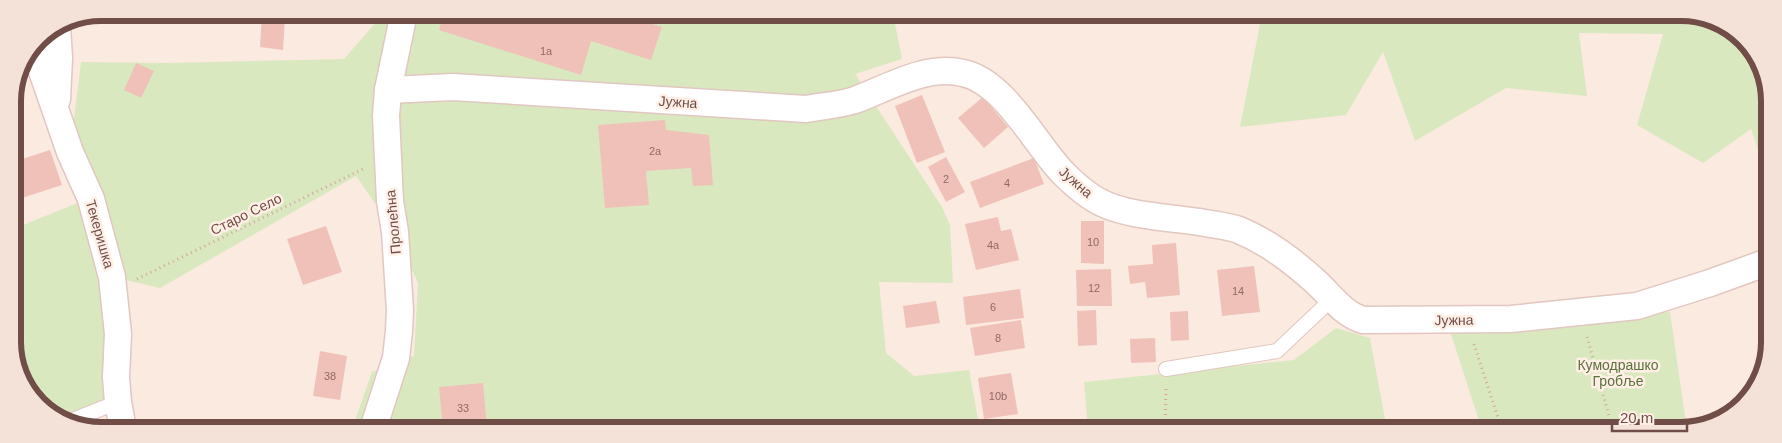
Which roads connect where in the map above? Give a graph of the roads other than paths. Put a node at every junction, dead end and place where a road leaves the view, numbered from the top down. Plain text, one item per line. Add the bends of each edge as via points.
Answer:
1 (402, 21) edge
2 (58, 34) edge
3 (37, 55) edge
4 (388, 90) junction
5 (56, 110) junction
6 (1761, 265) edge
7 (1333, 298) junction
8 (1166, 368) road end
9 (118, 402) junction
10 (78, 418) edge
11 (122, 422) edge
12 (375, 422) edge

1 - 4 street, Пролећна
2 - 5 street
3 - 5 street, Текеришка
4 - 7 street, Јужна via 453,87 806,109 852,100 923,74 965,73 994,90 1062,171 1102,203 1123,211 1236,229 1258,238 1286,256
4 - 12 street, Пролећна via 390,201 400,310 396,358
5 - 9 street, Текеришка via 70,152 91,198 114,291
6 - 7 street, Јужна via 1637,306 1511,319 1363,320 1348,313
7 - 8 lane via 1277,351
9 - 10 lane
9 - 11 street, Текеришка

